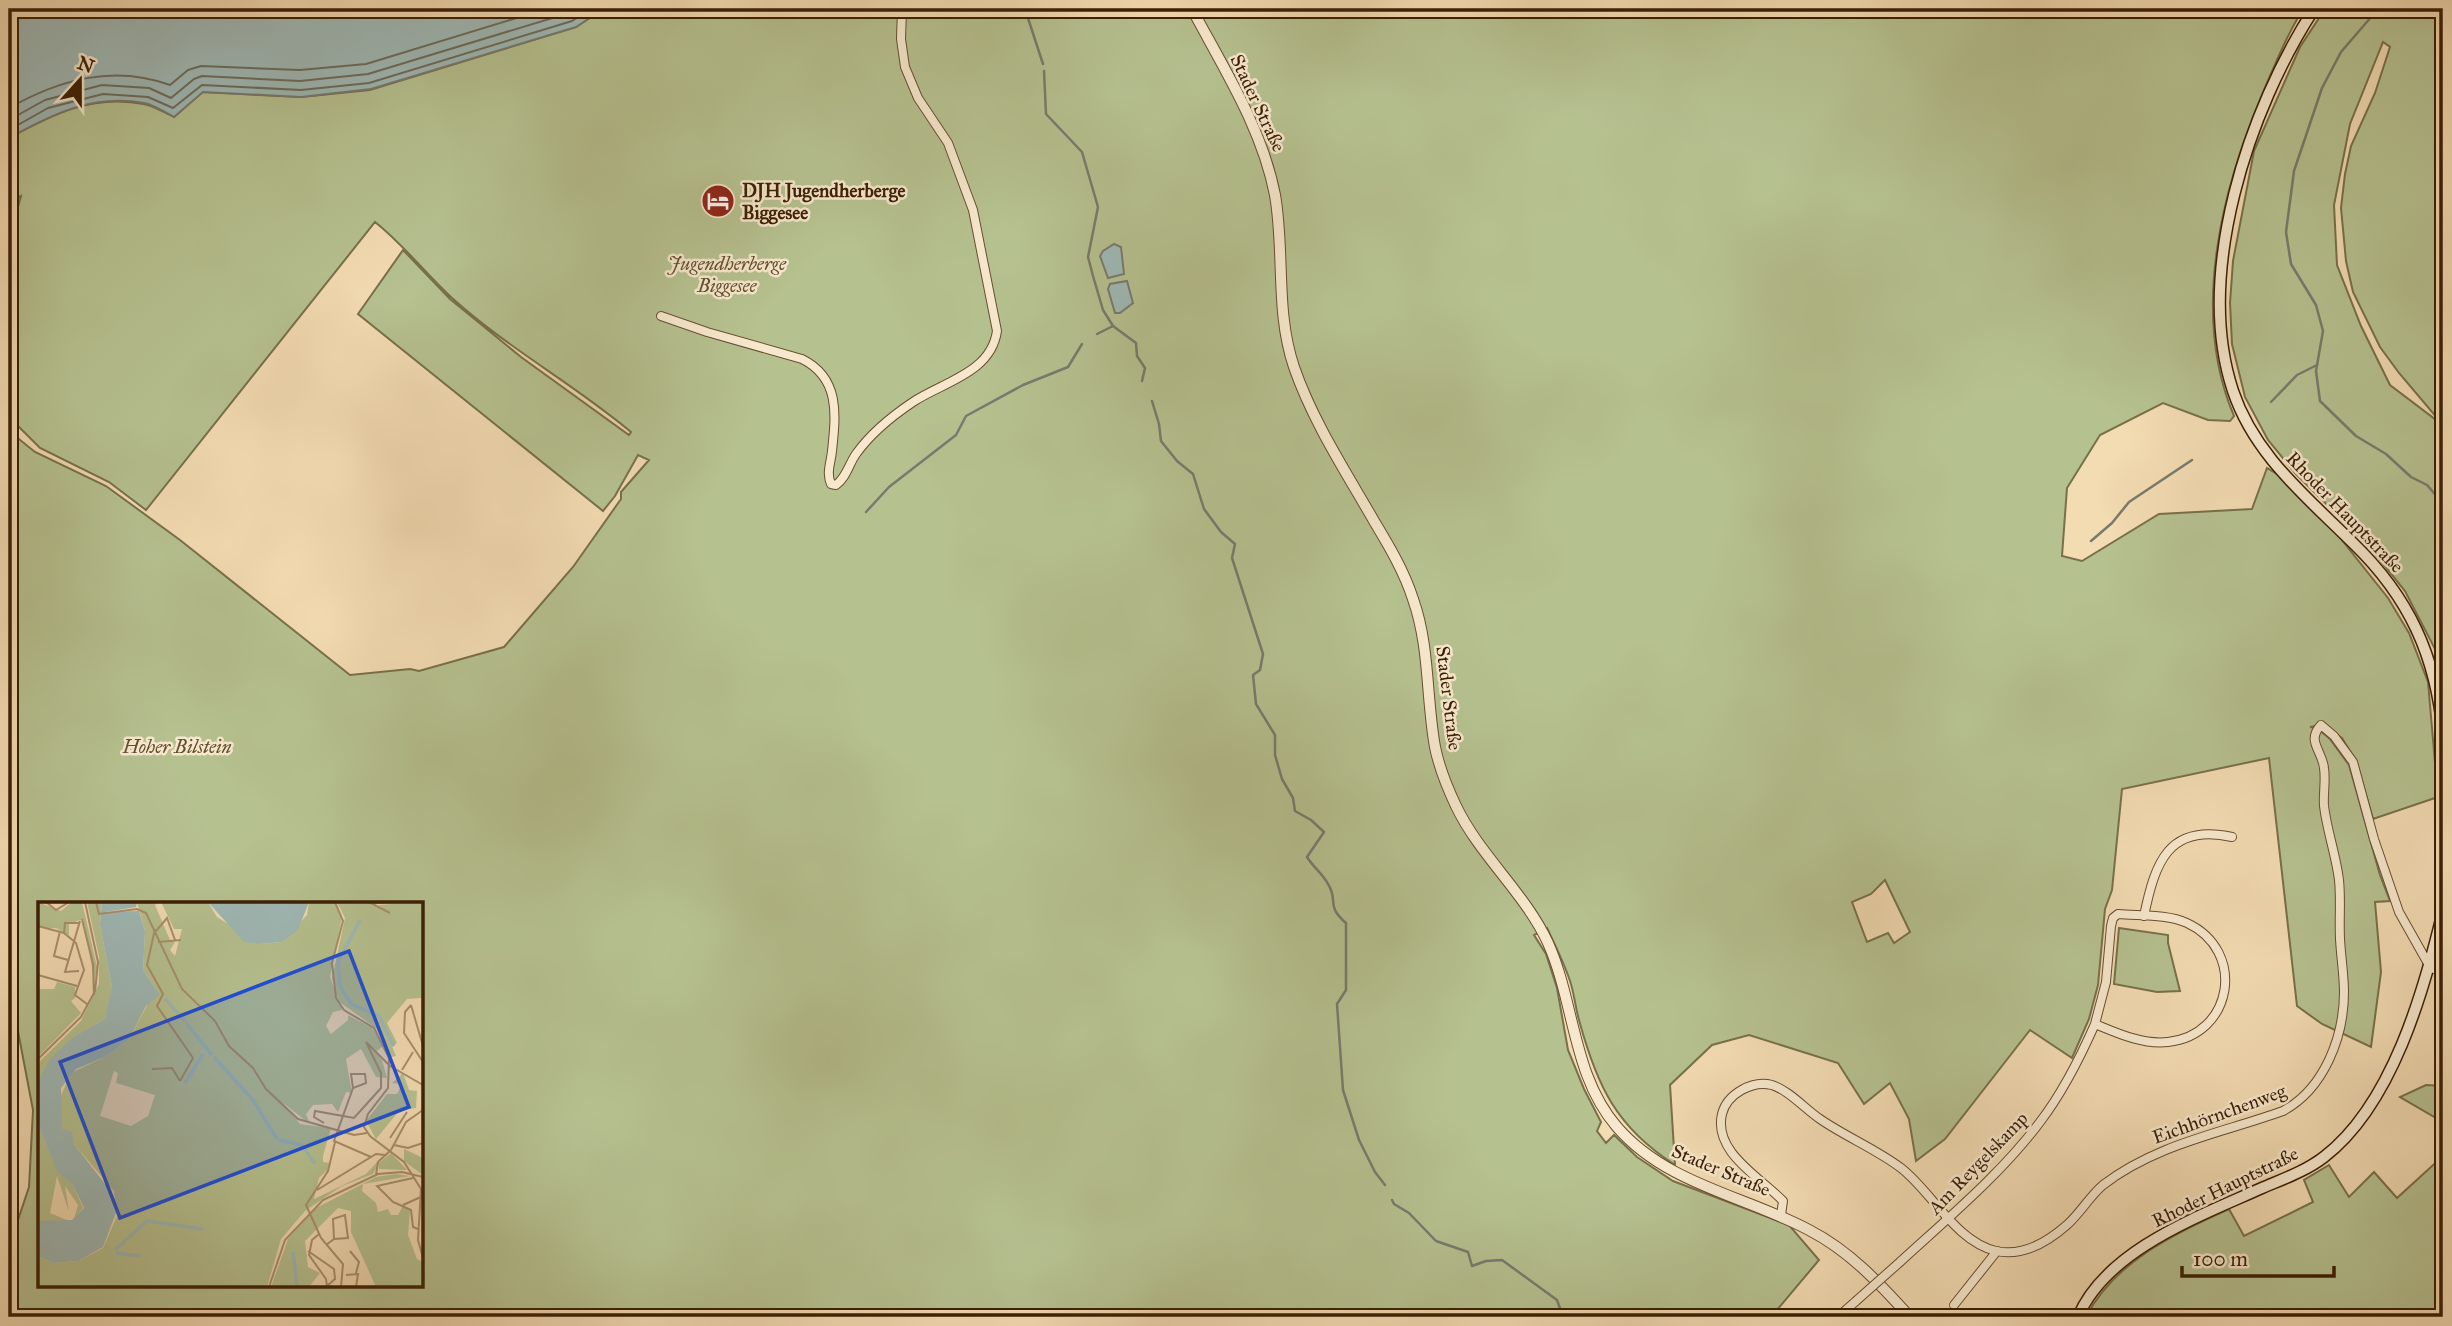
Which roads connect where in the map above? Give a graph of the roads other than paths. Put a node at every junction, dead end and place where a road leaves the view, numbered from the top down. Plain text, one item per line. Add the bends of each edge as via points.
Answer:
1 (902, 9) edge
2 (1192, 9) edge
3 (2314, 9) edge
4 (661, 316) dead end
5 (2443, 734) edge
6 (2232, 837) dead end
7 (2443, 911) edge
8 (2144, 916) junction
9 (2430, 967) junction
10 (2443, 973) edge
11 (2095, 1024) junction
12 (1781, 1215) junction
13 (1948, 1218) junction
14 (1997, 1251) junction
15 (1954, 1305) dead end
16 (1838, 1317) edge
17 (1910, 1317) edge
18 (2078, 1317) edge

1 - 4 street via 901,39 910,83 948,143 973,210 997,331 990,353 980,365 914,402 875,432 836,485 828,476 834,395 816,366
2 - 12 street, Stader Straße via 1251,120 1269,167 1276,201 1283,315 1296,373 1412,595 1425,648 1435,747 1447,787 1473,835 1542,931 1559,972 1590,1084 1615,1125 1650,1157 1675,1173
3 - 5 main road, Rhoder Hauptstraße via 2269,92 2247,150 2231,211 2222,273 2223,351 2240,410 2277,466 2398,593 2428,654
6 - 8 street via 2202,834 2175,843 2154,874
7 - 9 main road, Rhoder Hauptstraße
8 - 11 street, Am Reygelskamp via 2118,914 2113,918 2106,982
8 - 11 street, Am Reygelskamp via 2187,923 2207,936 2221,955 2226,974 2222,1002 2206,1027 2180,1040 2152,1042
9 - 10 street
9 - 14 street, Eichhörnchenweg via 2399,912 2353,762 2321,725 2313,739 2324,768 2324,806 2339,881 2344,993 2339,1034 2321,1076 2301,1100 2284,1111 2135,1162 2101,1187 2068,1224 2031,1248
9 - 18 main road, Rhoder Hauptstraße via 2377,1097 2356,1126 2324,1157 2299,1172 2192,1220 2127,1259 2101,1282
11 - 13 street, Am Reygelskamp via 2078,1062 2040,1122
12 - 13 street via 1783,1201 1729,1150 1721,1129 1728,1100 1753,1086 1778,1088 1894,1163
12 - 17 street, Stader Straße via 1814,1231 1854,1260
13 - 14 street via 1980,1244
13 - 16 street, Am Reygelskamp, bridge
14 - 15 street

